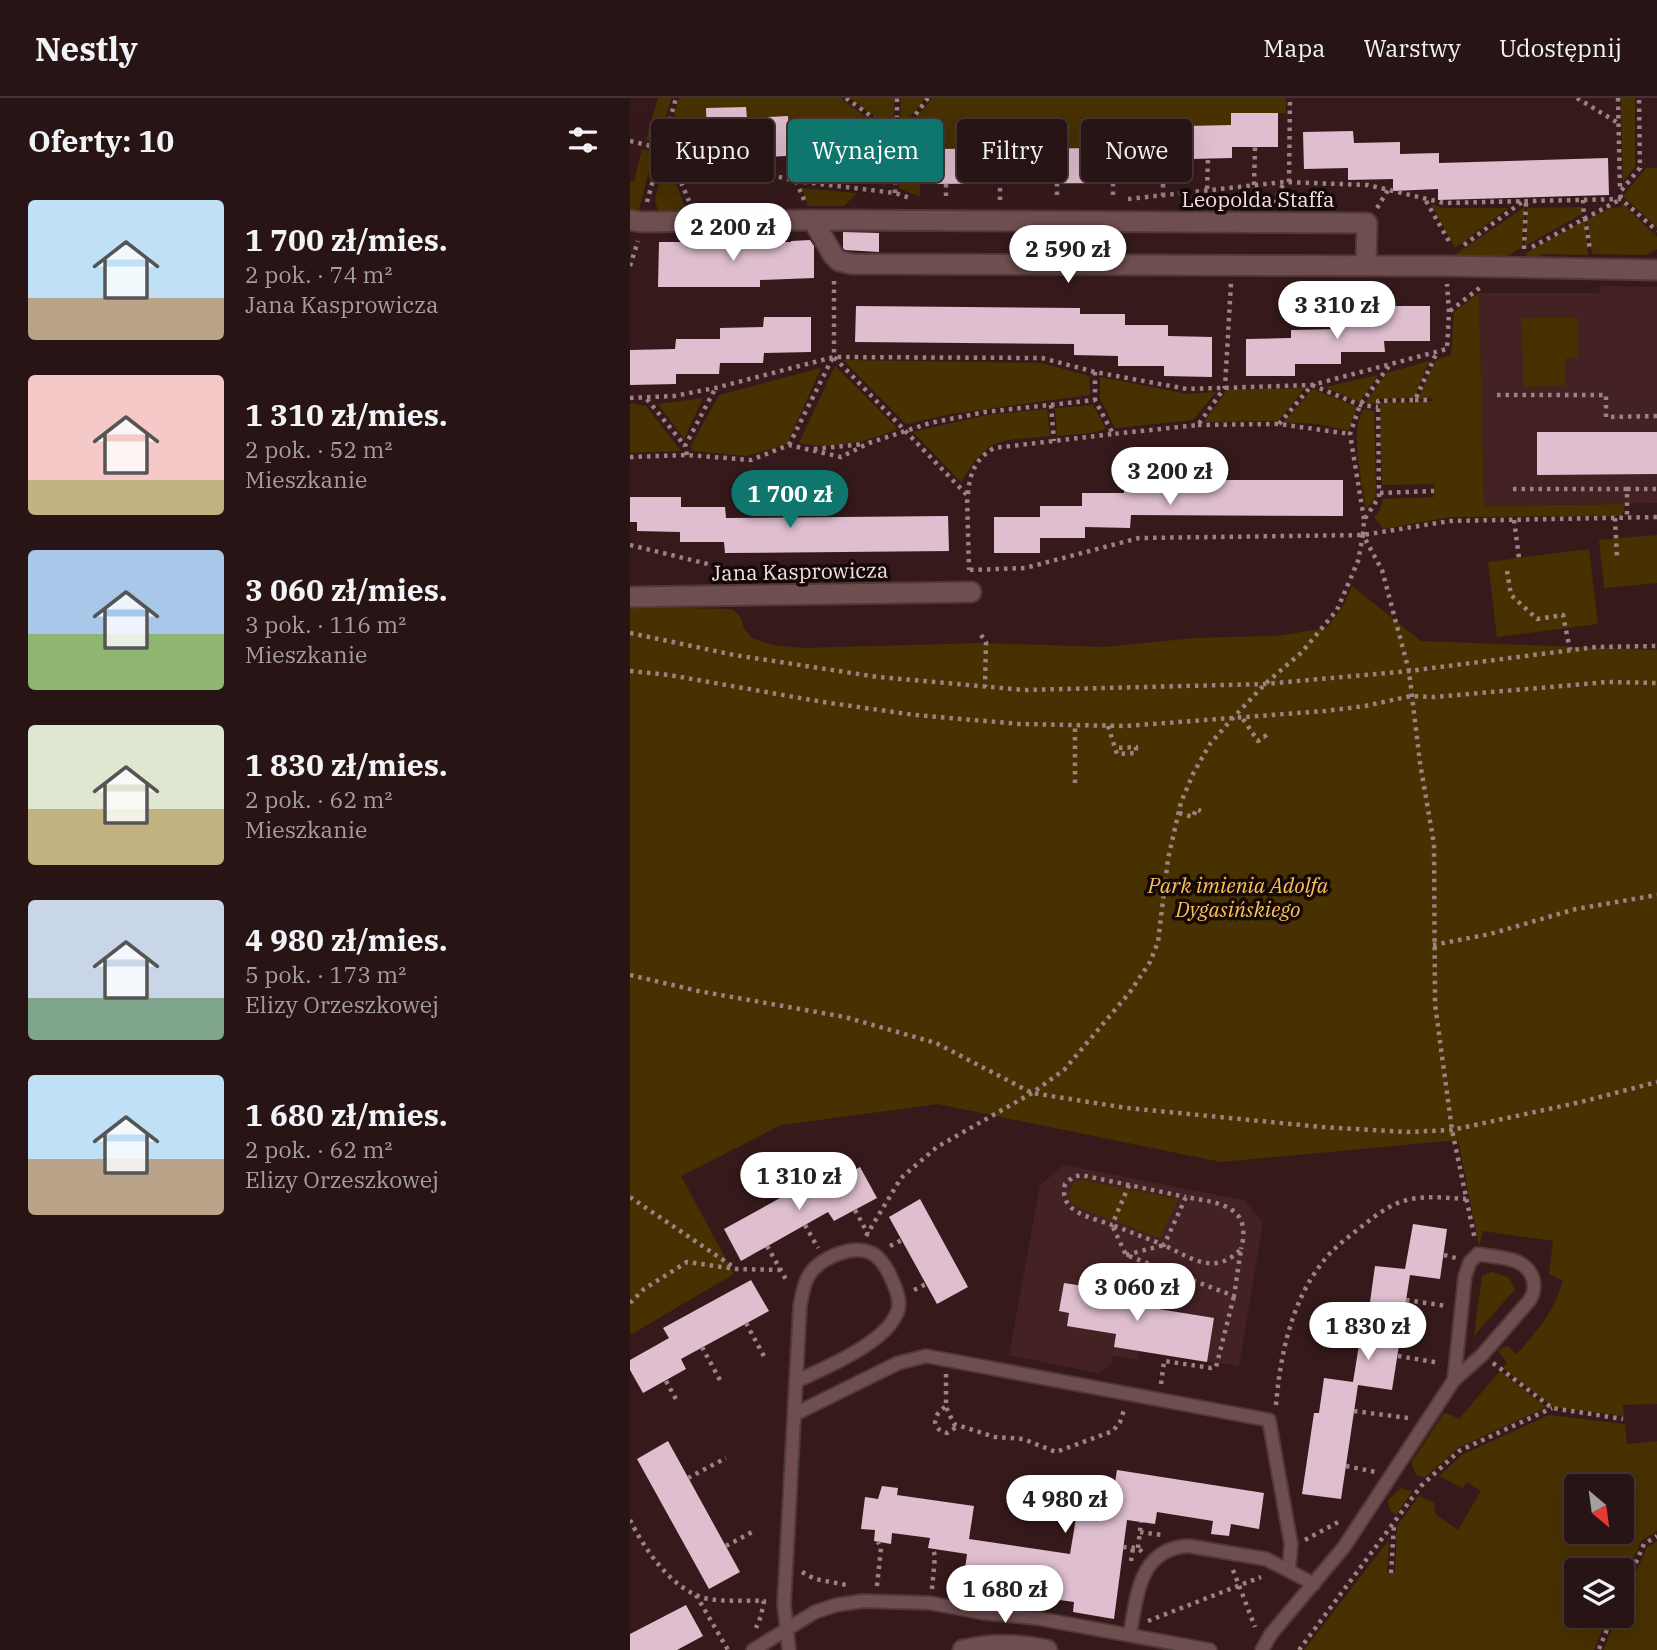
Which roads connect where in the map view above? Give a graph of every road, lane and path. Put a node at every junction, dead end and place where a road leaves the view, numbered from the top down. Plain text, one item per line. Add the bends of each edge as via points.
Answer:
1 (676, 98) edge
2 (846, 98) edge
3 (897, 98) edge
4 (928, 98) edge
5 (1290, 98) edge
6 (1577, 98) edge
7 (1618, 98) edge
8 (1639, 98) edge
9 (672, 119) edge
10 (873, 119) edge
11 (897, 119) edge
12 (911, 119) edge
13 (1618, 123) junction
14 (630, 141) edge
15 (651, 146) edge
16 (1255, 147) dead end
17 (1208, 159) dead end
18 (774, 176) edge
19 (653, 182) edge
20 (679, 182) edge
21 (895, 182) edge
22 (1163, 182) edge
23 (1289, 182) junction
24 (1057, 183) dead end
25 (1113, 183) dead end
26 (946, 184) dead end
27 (1000, 184) dead end
28 (1254, 185) junction
29 (1207, 189) junction
30 (1620, 192) junction
31 (895, 193) junction
32 (1163, 196) junction
33 (1101, 199) dead end
34 (1113, 199) junction
35 (1621, 199) junction
36 (955, 200) dead end
37 (989, 200) dead end
38 (1000, 200) junction
39 (1012, 200) dead end
40 (1046, 200) dead end
41 (1057, 200) junction
42 (1065, 200) dead end
43 (1425, 200) junction
44 (1583, 200) junction
45 (933, 201) dead end
46 (946, 201) junction
47 (920, 202) dead end
48 (1524, 202) junction
49 (1585, 218) junction
50 (638, 220) edge
51 (813, 220) junction
52 (1039, 221) junction
53 (696, 222) junction
54 (1657, 231) edge
55 (1524, 251) junction
56 (1515, 256) dead end
57 (839, 261) junction
58 (1040, 265) junction
59 (1232, 265) junction
60 (1366, 265) junction
61 (630, 266) edge
62 (1592, 269) junction
63 (1657, 270) edge
64 (1447, 274) dead end
65 (1485, 284) dead end
66 (1449, 312) junction
67 (1437, 351) junction
68 (834, 356) junction
69 (1389, 366) junction
70 (1095, 372) junction
71 (1312, 385) junction
72 (1225, 387) junction
73 (715, 388) junction
74 (1497, 395) dead end
75 (630, 398) edge
76 (648, 399) junction
77 (1095, 400) junction
78 (1415, 400) junction
79 (1432, 400) dead end
80 (1051, 405) junction
81 (1360, 405) junction
82 (1378, 407) junction
83 (1657, 416) edge
84 (1279, 424) junction
85 (1198, 425) junction
86 (905, 431) junction
87 (1113, 434) junction
88 (1350, 434) junction
89 (1054, 441) junction
90 (869, 443) junction
91 (789, 445) junction
92 (685, 446) junction
93 (808, 450) junction
94 (687, 455) junction
95 (630, 457) edge
96 (1513, 489) dead end
97 (1627, 489) junction
98 (1657, 489) edge
99 (1434, 491) dead end
100 (1380, 493) junction
101 (967, 495) junction
102 (1627, 517) junction
103 (1657, 517) edge
104 (1615, 518) junction
105 (1364, 520) junction
106 (1514, 520) junction
107 (1363, 535) junction
108 (630, 545) edge
109 (1519, 558) dead end
110 (1617, 558) dead end
111 (955, 570) dead end
112 (969, 570) junction
113 (1507, 571) dead end
114 (753, 575) dead end
115 (971, 593) dead end
116 (630, 597) edge
117 (630, 633) edge
118 (981, 635) dead end
119 (1657, 646) edge
120 (1570, 650) junction
121 (630, 670) edge
122 (1409, 671) junction
123 (1657, 683) edge
124 (1265, 684) junction
125 (985, 687) junction
126 (1411, 696) junction
127 (1243, 719) junction
128 (1231, 720) junction
129 (1075, 725) junction
130 (1108, 726) junction
131 (1268, 740) dead end
132 (1115, 748) dead end
133 (1075, 783) dead end
134 (1201, 811) dead end
135 (1179, 813) junction
136 (1657, 895) edge
137 (1433, 945) junction
138 (630, 975) edge
139 (1657, 1082) edge
140 (1032, 1093) junction
141 (1452, 1130) junction
142 (1129, 1185) junction
143 (630, 1197) edge
144 (1186, 1197) junction
145 (1466, 1199) junction
146 (855, 1210) dead end
147 (805, 1225) dead end
148 (1112, 1225) junction
149 (868, 1234) junction
150 (1164, 1245) junction
151 (767, 1246) dead end
152 (1241, 1249) junction
153 (862, 1250) junction
154 (1478, 1254) junction
155 (1126, 1255) junction
156 (825, 1261) junction
157 (736, 1269) junction
158 (781, 1270) junction
159 (1234, 1296) junction
160 (1406, 1300) dead end
161 (630, 1303) edge
162 (800, 1305) junction
163 (1462, 1308) junction
164 (746, 1323) dead end
165 (702, 1348) dead end
166 (1482, 1355) junction
167 (1398, 1356) dead end
168 (766, 1360) dead end
169 (1455, 1366) junction
170 (946, 1377) dead end
171 (1454, 1380) junction
172 (666, 1381) dead end
173 (797, 1381) junction
174 (721, 1382) dead end
175 (1160, 1392) dead end
176 (678, 1403) dead end
177 (946, 1407) junction
178 (1552, 1408) junction
179 (1125, 1409) dead end
180 (1275, 1410) dead end
181 (1354, 1411) dead end
182 (795, 1414) junction
183 (1623, 1419) dead end
184 (1426, 1421) junction
185 (958, 1426) junction
186 (726, 1458) dead end
187 (1346, 1466) dead end
188 (1391, 1474) junction
189 (688, 1478) dead end
190 (1363, 1518) junction
191 (630, 1520) edge
192 (1141, 1522) dead end
193 (1394, 1525) junction
194 (752, 1532) dead end
195 (1657, 1536) edge
196 (878, 1542) dead end
197 (1301, 1542) dead end
198 (726, 1546) dead end
199 (1124, 1546) dead end
200 (1133, 1548) junction
201 (933, 1549) dead end
202 (1274, 1561) junction
203 (1131, 1566) dead end
204 (798, 1567) dead end
205 (1634, 1567) edge
206 (1289, 1570) junction
207 (1391, 1573) dead end
208 (1314, 1584) junction
209 (1239, 1585) junction
210 (853, 1586) dead end
211 (864, 1587) dead end
212 (876, 1588) junction
213 (889, 1590) dead end
214 (695, 1594) junction
215 (930, 1604) junction
216 (786, 1628) junction
217 (1608, 1628) edge
218 (1131, 1631) junction
219 (751, 1644) edge
220 (1262, 1648) edge
221 (728, 1650) edge
222 (789, 1650) edge
223 (963, 1650) edge
224 (1047, 1650) edge
225 (1210, 1650) edge
226 (1299, 1650) edge
227 (1599, 1650) edge

1 - 9 path
2 - 10 path
3 - 11 path
4 - 12 path
5 - 23 path
6 - 13 path
7 - 13 path
8 - 30 path via 1640,167
13 - 30 path
14 - 15 path
16 - 28 path
17 - 29 path
18 - 31 path
19 - 50 path
20 - 53 path
21 - 31 path
22 - 32 path
23 - 28 path
23 - 43 path via 1368,185
24 - 41 path
25 - 34 path
26 - 46 path
27 - 38 path
28 - 29 path
29 - 32 path
30 - 35 path
31 - 47 path
32 - 34 path
33 - 34 path
35 - 44 path
35 - 49 path
35 - 54 path
36 - 46 path
37 - 38 path
38 - 39 path
40 - 41 path
41 - 42 path
43 - 48 path
43 - 48 path via 1454,252
44 - 48 path
44 - 49 path
45 - 46 path
48 - 55 path
49 - 55 path
49 - 62 path
50 - 53 street, Leopolda Staffa
50 - 61 path
51 - 52 street, Leopolda Staffa
51 - 53 street, Leopolda Staffa
51 - 57 street
52 - 58 lane
52 - 60 street, Leopolda Staffa via 1367,223
55 - 56 path
57 - 58 street
57 - 68 path via 834,268
58 - 59 street
59 - 60 street
59 - 72 path
60 - 62 street
62 - 63 street
64 - 66 path
65 - 66 path
66 - 67 path via 1447,349
67 - 69 path
67 - 78 path
68 - 70 path via 1042,358
68 - 73 path
68 - 86 path
68 - 91 path
69 - 71 path
69 - 81 path
70 - 72 path via 1187,389
70 - 77 path
71 - 72 path
71 - 81 path
71 - 84 path
72 - 85 path
73 - 76 path
73 - 92 path
74 - 83 path via 1606,395 1606,417
75 - 76 path
76 - 92 path
77 - 80 path
77 - 87 path
78 - 79 path
78 - 82 path via 1378,401
80 - 86 path via 985,412
80 - 89 path
81 - 82 path
81 - 88 path
82 - 100 path
84 - 85 path
84 - 88 path
85 - 87 path
86 - 90 path
86 - 101 path
87 - 89 path
88 - 105 path
89 - 101 path via 985,453 970,475
90 - 93 path
90 - 93 path via 841,457
91 - 93 path
91 - 94 path via 751,460
92 - 94 path
94 - 95 path
96 - 97 path
97 - 98 path
97 - 102 path
99 - 100 path
100 - 105 path
101 - 112 path
102 - 103 path
102 - 104 path
104 - 106 path
104 - 110 path
105 - 107 path
106 - 107 path via 1450,521
106 - 109 path
107 - 112 path via 1139,538 1025,568
107 - 122 path via 1382,570
107 - 124 path via 1358,561 1337,610 1302,652
108 - 114 path
111 - 112 path
113 - 120 path via 1511,594 1537,619 1563,615
115 - 116 street, Jana Kasprowicza
117 - 125 path via 734,656
118 - 125 path via 986,642
119 - 120 path
120 - 122 path
121 - 129 path via 915,715
122 - 124 path
122 - 126 path
123 - 126 path via 1608,682 1434,698
124 - 125 path
124 - 128 path
126 - 127 path via 1352,708
126 - 137 path via 1434,844
127 - 128 path
127 - 131 path via 1258,741 1265,736
128 - 130 path
128 - 135 path via 1194,772
129 - 130 path
129 - 133 path
130 - 132 path
134 - 135 path via 1196,809 1194,817
135 - 140 path via 1158,942 1150,962 1064,1070
136 - 137 path via 1576,909
137 - 141 path via 1434,1004
138 - 140 path via 845,1017 936,1042
139 - 141 path
140 - 141 path via 1127,1108 1322,1127
140 - 149 path via 918,1161 901,1178
141 - 145 path
142 - 144 path
142 - 148 path
142 - 148 path via 1081,1175 1065,1184 1070,1209
143 - 157 path
144 - 150 path
144 - 152 path via 1236,1211 1243,1230
145 - 154 path
145 - 180 path via 1419,1198 1397,1203 1323,1261 1291,1325
146 - 149 path
147 - 156 path
148 - 150 path
148 - 155 path
149 - 153 path
150 - 152 path via 1209,1264 1222,1263
150 - 155 path
151 - 158 path
152 - 159 path
153 - 156 lane
153 - 173 lane via 873,1253 887,1269 899,1297 898,1312 868,1344
154 - 163 lane via 1466,1269
154 - 166 lane via 1522,1263 1534,1290 1530,1301
155 - 159 path
156 - 162 lane via 809,1274
157 - 158 path
157 - 161 path via 687,1262
158 - 162 path
159 - 175 path via 1216,1367 1164,1361
160 - 163 path
162 - 173 lane
163 - 169 lane
164 - 168 path
165 - 174 path
166 - 171 lane
166 - 178 path
167 - 169 path
169 - 171 lane
170 - 177 path
171 - 184 lane
172 - 176 path
173 - 182 lane
177 - 185 path
177 - 185 path via 936,1416 936,1428 947,1433
178 - 183 path
178 - 193 path via 1460,1451 1421,1486
179 - 185 path via 1112,1431 1056,1452
181 - 184 path
182 - 206 lane via 898,1363 926,1356 1269,1420 1292,1544
182 - 216 lane
184 - 188 lane
186 - 189 path
187 - 188 path
188 - 190 lane
190 - 197 path via 1354,1513
190 - 208 lane
191 - 214 path via 644,1547 685,1591
192 - 200 path via 1138,1548
193 - 207 path
193 - 226 path
194 - 198 path
195 - 205 path via 1644,1544
196 - 212 path
199 - 200 path
200 - 203 path
201 - 215 path
202 - 206 lane
202 - 209 path via 1270,1573
202 - 218 lane via 1189,1546 1169,1550 1143,1573
204 - 210 path via 806,1576
206 - 208 lane
208 - 220 lane
209 - 218 path
209 - 220 path
211 - 212 path
212 - 213 path
214 - 219 path via 708,1599 764,1601
214 - 221 path
215 - 216 lane via 845,1603
215 - 218 lane
216 - 219 lane
216 - 222 lane
217 - 227 path
218 - 225 lane
223 - 224 street via 1014,1645

